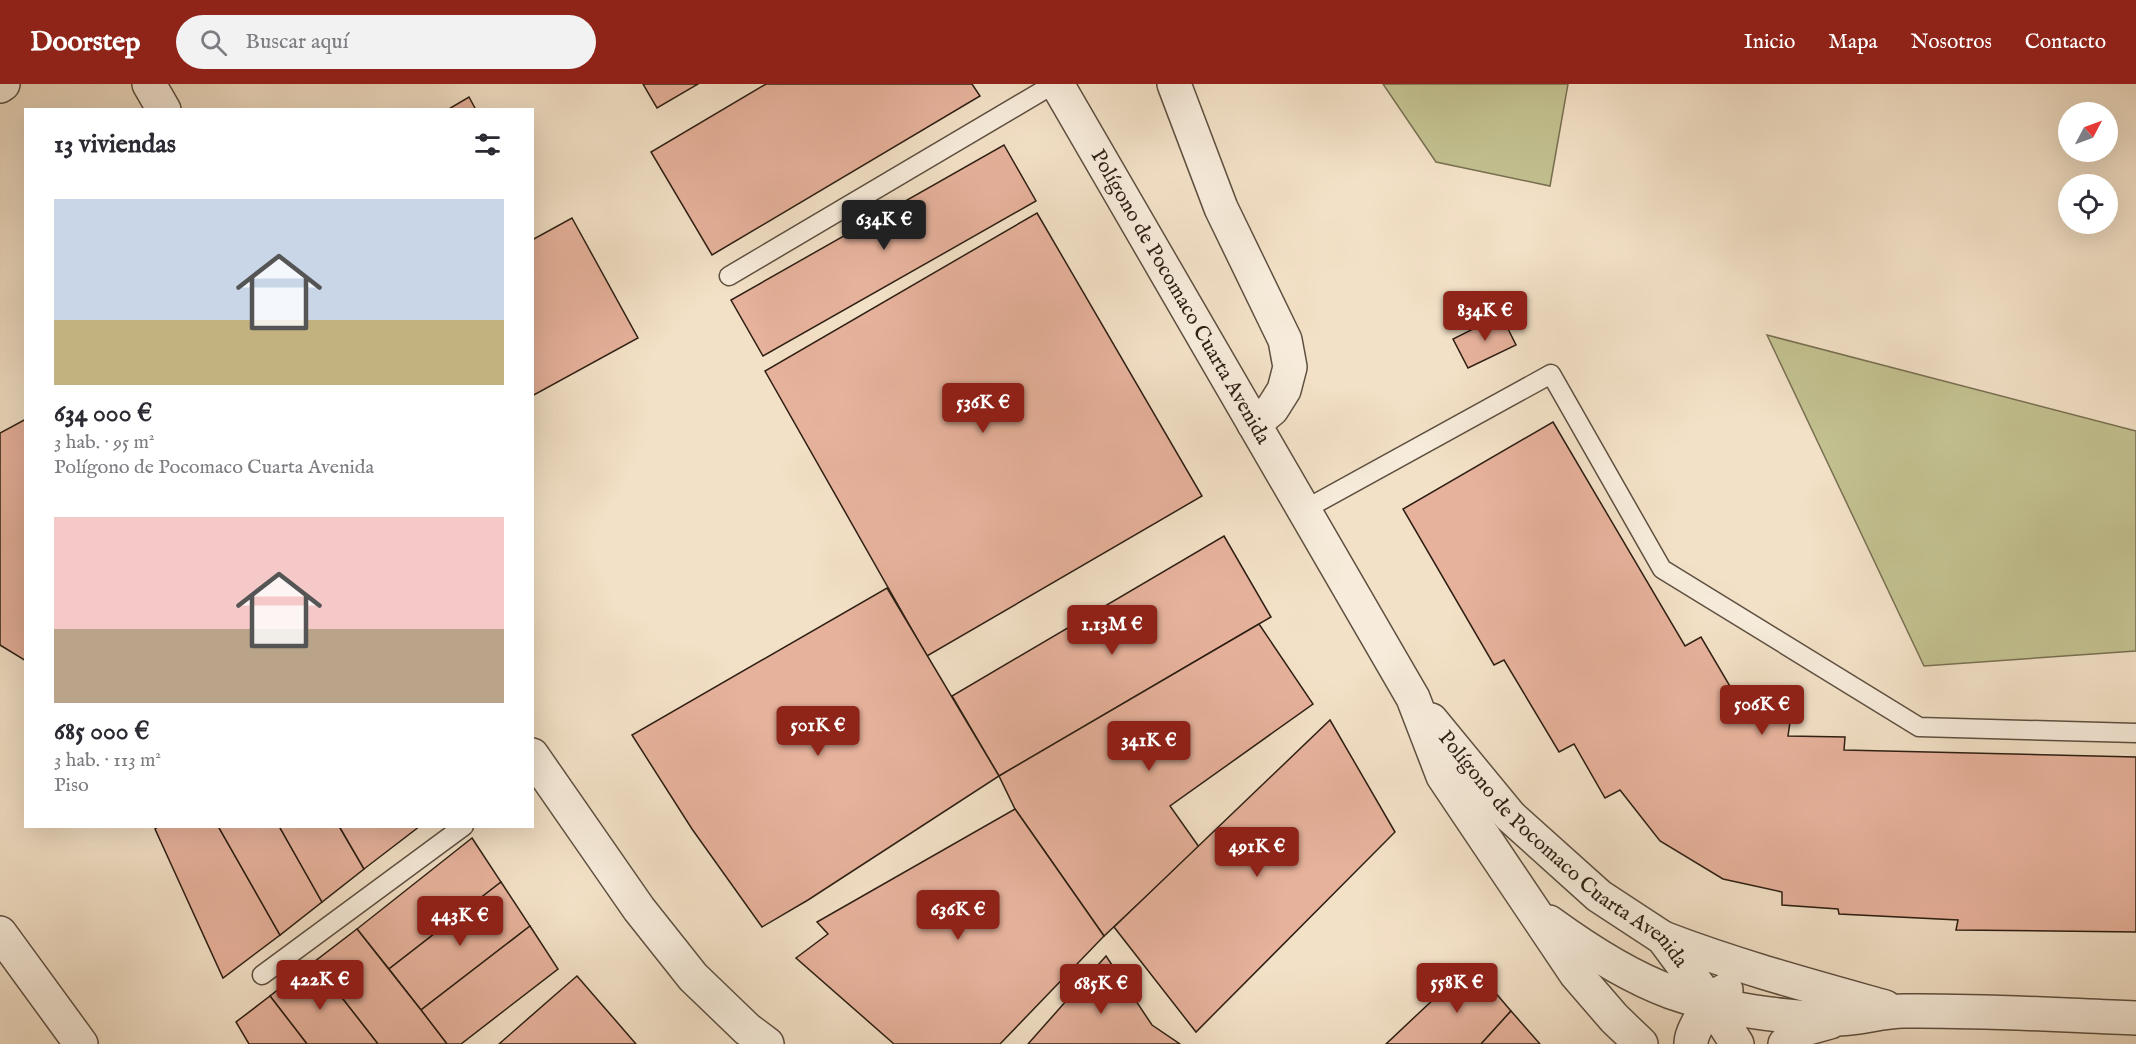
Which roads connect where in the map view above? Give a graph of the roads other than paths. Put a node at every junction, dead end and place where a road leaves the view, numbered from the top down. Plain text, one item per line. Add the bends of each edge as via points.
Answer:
1 (149, 84) edge
2 (1056, 84) edge
3 (1174, 84) edge
4 (163, 108) edge
5 (729, 276) dead end
6 (1254, 424) junction
7 (1304, 510) junction
8 (1413, 698) junction
9 (2136, 733) edge
10 (535, 767) edge
11 (461, 828) edge
12 (1533, 910) junction
13 (0, 933) edge
14 (1663, 938) junction
15 (262, 975) dead end
16 (1767, 975) junction
17 (1711, 1003) junction
18 (1902, 1011) junction
19 (2136, 1018) edge
20 (1838, 1019) junction
21 (81, 1044) edge
22 (766, 1044) edge
23 (1641, 1044) edge
24 (1691, 1044) edge
25 (1737, 1044) edge
26 (1785, 1044) edge

1 - 4 street
2 - 5 lane
2 - 6 street, Polígono de Pocomaco Cuarta Avenida
3 - 6 street via 1221,208 1285,340 1290,367 1284,390 1272,409
6 - 7 street, Polígono de Pocomaco Cuarta Avenida
7 - 8 street, Polígono de Pocomaco Cuarta Avenida
7 - 9 lane via 1551,374 1662,569 1919,728
8 - 12 street, Polígono de Pocomaco Cuarta Avenida via 1443,776
8 - 14 street, Polígono de Pocomaco Cuarta Avenida via 1510,816 1599,896
10 - 22 street via 693,977
11 - 15 lane
12 - 17 street via 1631,974 1671,992
12 - 23 street, Polígono de Pocomaco Cuarta Avenida via 1576,974
13 - 21 street
14 - 16 street
14 - 17 street, Polígono de Pocomaco Cuarta Avenida
16 - 17 street via 1721,992
16 - 18 street
17 - 20 street
17 - 24 street via 1690,1036
17 - 25 street, Polígono de Pocomaco Cuarta Avenida
18 - 19 street
18 - 20 street
20 - 26 street via 1801,1030

